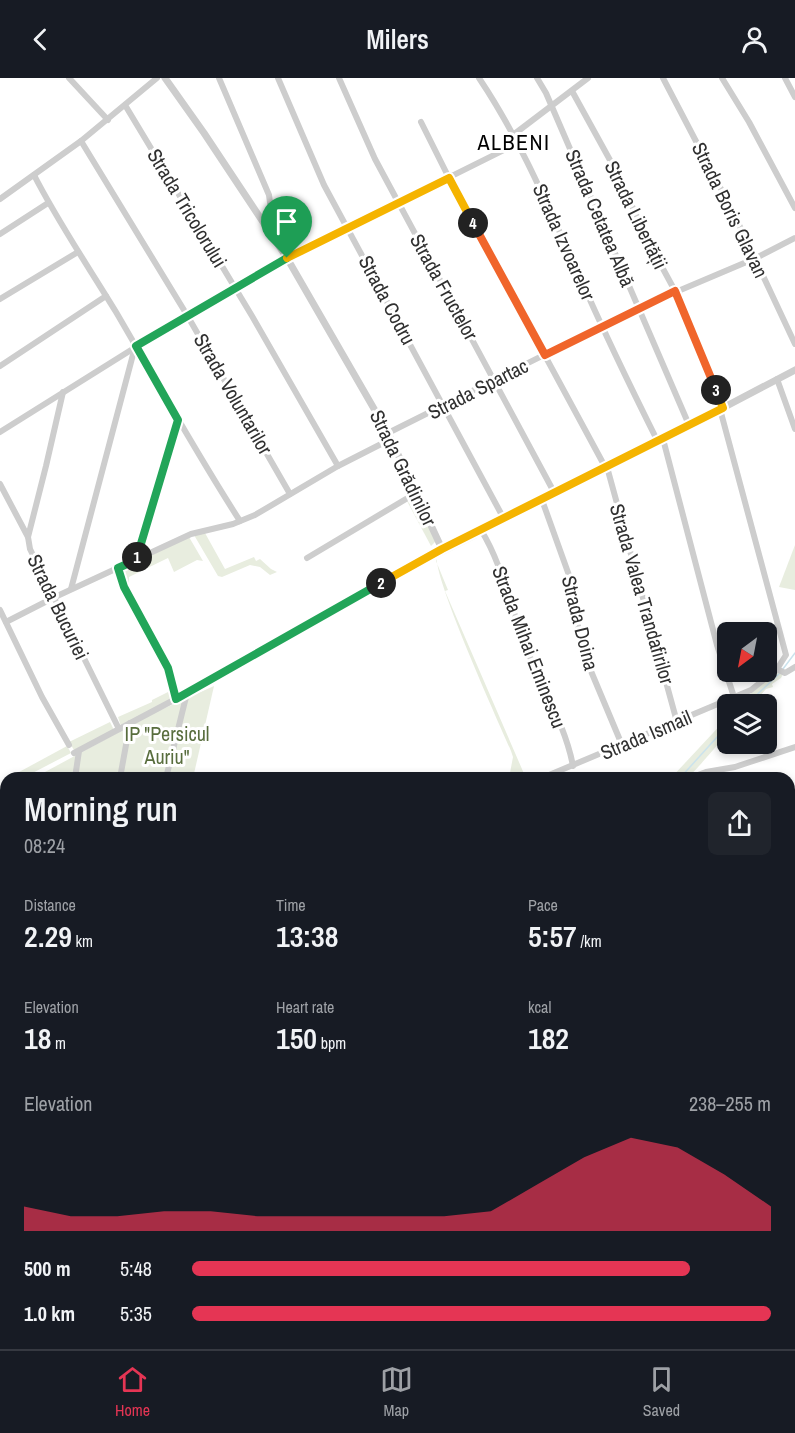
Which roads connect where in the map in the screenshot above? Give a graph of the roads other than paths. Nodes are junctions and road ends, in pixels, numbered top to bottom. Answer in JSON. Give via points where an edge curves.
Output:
{"nodes":[{"id":1,"x":69,"y":78,"type":"edge"},
{"id":2,"x":157,"y":78,"type":"edge"},
{"id":3,"x":165,"y":78,"type":"edge"},
{"id":4,"x":219,"y":78,"type":"edge"},
{"id":5,"x":278,"y":78,"type":"edge"},
{"id":6,"x":339,"y":78,"type":"edge"},
{"id":7,"x":479,"y":78,"type":"edge"},
{"id":8,"x":537,"y":78,"type":"edge"},
{"id":9,"x":588,"y":78,"type":"edge"},
{"id":10,"x":663,"y":78,"type":"edge"},
{"id":11,"x":722,"y":78,"type":"edge"},
{"id":12,"x":785,"y":78,"type":"edge"},
{"id":13,"x":793,"y":86,"type":"edge"},
{"id":14,"x":572,"y":91,"type":"junction"},
{"id":15,"x":795,"y":97,"type":"edge"},
{"id":16,"x":125,"y":105,"type":"junction"},
{"id":17,"x":552,"y":106,"type":"junction"},
{"id":18,"x":108,"y":120,"type":"junction"},
{"id":19,"x":421,"y":122,"type":"dead end"},
{"id":20,"x":513,"y":135,"type":"junction"},
{"id":21,"x":81,"y":141,"type":"junction"},
{"id":22,"x":518,"y":143,"type":"junction"},
{"id":23,"x":34,"y":175,"type":"junction"},
{"id":24,"x":449,"y":178,"type":"junction"},
{"id":25,"x":0,"y":199,"type":"edge"},
{"id":26,"x":48,"y":203,"type":"junction"},
{"id":27,"x":398,"y":203,"type":"junction"},
{"id":28,"x":795,"y":208,"type":"edge"},
{"id":29,"x":348,"y":228,"type":"junction"},
{"id":30,"x":267,"y":229,"type":"junction"},
{"id":31,"x":0,"y":234,"type":"edge"},
{"id":32,"x":795,"y":237,"type":"edge"},
{"id":33,"x":78,"y":252,"type":"junction"},
{"id":34,"x":287,"y":258,"type":"junction"},
{"id":35,"x":756,"y":258,"type":"junction"},
{"id":36,"x":235,"y":288,"type":"junction"},
{"id":37,"x":675,"y":291,"type":"junction"},
{"id":38,"x":106,"y":296,"type":"junction"},
{"id":39,"x":0,"y":299,"type":"edge"},
{"id":40,"x":638,"y":308,"type":"junction"},
{"id":41,"x":187,"y":315,"type":"junction"},
{"id":42,"x":602,"y":326,"type":"junction"},
{"id":43,"x":795,"y":344,"type":"edge"},
{"id":44,"x":136,"y":346,"type":"junction"},
{"id":45,"x":545,"y":355,"type":"junction"},
{"id":46,"x":0,"y":366,"type":"edge"},
{"id":47,"x":795,"y":370,"type":"edge"},
{"id":48,"x":777,"y":379,"type":"junction"},
{"id":49,"x":495,"y":380,"type":"junction"},
{"id":50,"x":63,"y":392,"type":"junction"},
{"id":51,"x":444,"y":406,"type":"junction"},
{"id":52,"x":722,"y":408,"type":"junction"},
{"id":53,"x":178,"y":420,"type":"junction"},
{"id":54,"x":689,"y":425,"type":"junction"},
{"id":55,"x":795,"y":429,"type":"edge"},
{"id":56,"x":0,"y":432,"type":"edge"},
{"id":57,"x":390,"y":436,"type":"junction"},
{"id":58,"x":660,"y":440,"type":"junction"},
{"id":59,"x":338,"y":466,"type":"junction"},
{"id":60,"x":607,"y":467,"type":"junction"},
{"id":61,"x":0,"y":484,"type":"edge"},
{"id":62,"x":416,"y":493,"type":"junction"},
{"id":63,"x":290,"y":494,"type":"junction"},
{"id":64,"x":555,"y":494,"type":"junction"},
{"id":65,"x":542,"y":500,"type":"junction"},
{"id":66,"x":504,"y":519,"type":"junction"},
{"id":67,"x":240,"y":521,"type":"junction"},
{"id":68,"x":481,"y":530,"type":"junction"},
{"id":69,"x":28,"y":537,"type":"junction"},
{"id":70,"x":442,"y":549,"type":"junction"},
{"id":71,"x":307,"y":558,"type":"dead end"},
{"id":72,"x":136,"y":560,"type":"junction"},
{"id":73,"x":118,"y":568,"type":"junction"},
{"id":74,"x":71,"y":589,"type":"junction"},
{"id":75,"x":55,"y":597,"type":"junction"},
{"id":76,"x":0,"y":610,"type":"edge"},
{"id":77,"x":6,"y":622,"type":"junction"},
{"id":78,"x":787,"y":651,"type":"joint"},
{"id":79,"x":795,"y":667,"type":"edge"},
{"id":80,"x":777,"y":669,"type":"joint"},
{"id":81,"x":761,"y":682,"type":"edge"},
{"id":82,"x":187,"y":693,"type":"junction"},
{"id":83,"x":733,"y":694,"type":"edge"},
{"id":84,"x":741,"y":694,"type":"edge"},
{"id":85,"x":176,"y":699,"type":"junction"},
{"id":86,"x":717,"y":704,"type":"edge"},
{"id":87,"x":677,"y":722,"type":"junction"},
{"id":88,"x":130,"y":723,"type":"junction"},
{"id":89,"x":119,"y":729,"type":"junction"},
{"id":90,"x":69,"y":745,"type":"dead end"},
{"id":91,"x":622,"y":745,"type":"junction"},
{"id":92,"x":795,"y":747,"type":"edge"},
{"id":93,"x":573,"y":766,"type":"junction"},
{"id":94,"x":75,"y":772,"type":"edge"},
{"id":95,"x":121,"y":772,"type":"edge"},
{"id":96,"x":167,"y":772,"type":"edge"},
{"id":97,"x":558,"y":772,"type":"edge"},
{"id":98,"x":705,"y":772,"type":"edge"}],
"edges":[{"from":1,"to":18,"type":"street"},
{"from":2,"to":16,"type":"street"},
{"from":3,"to":30,"type":"street","name":"Strada Grădinilor"},
{"from":4,"to":30,"type":"street","via":[[269,195]]},
{"from":5,"to":29,"type":"street","name":"Strada Codru","via":[[320,176]]},
{"from":6,"to":27,"type":"street","name":"Strada Fructelor"},
{"from":7,"to":20,"type":"street","name":"Strada Izvoarelor"},
{"from":8,"to":17,"type":"street","name":"Strada Cetatea Albă"},
{"from":9,"to":14,"type":"street"},
{"from":10,"to":35,"type":"street","name":"Strada Boris Glavan"},
{"from":11,"to":28,"type":"street"},
{"from":12,"to":13,"type":"street"},
{"from":13,"to":15,"type":"street"},
{"from":14,"to":17,"type":"street"},
{"from":14,"to":37,"type":"street","name":"Strada Libertății"},
{"from":16,"to":18,"type":"street"},
{"from":16,"to":36,"type":"street","name":"Strada Tricolorului"},
{"from":17,"to":20,"type":"street"},
{"from":17,"to":40,"type":"street","name":"Strada Cetatea Albă"},
{"from":18,"to":21,"type":"street"},
{"from":19,"to":24,"type":"street","name":"Strada Valea Trandafirilor"},
{"from":20,"to":22,"type":"street","name":"Strada Izvoarelor"},
{"from":21,"to":23,"type":"street"},
{"from":21,"to":41,"type":"street","name":"Strada Voluntarilor"},
{"from":22,"to":24,"type":"street"},
{"from":22,"to":42,"type":"street","name":"Strada Izvoarelor"},
{"from":23,"to":25,"type":"street"},
{"from":23,"to":26,"type":"street"},
{"from":24,"to":27,"type":"street"},
{"from":24,"to":45,"type":"street","name":"Strada Valea Trandafirilor"},
{"from":26,"to":31,"type":"street"},
{"from":26,"to":33,"type":"street"},
{"from":27,"to":29,"type":"street"},
{"from":27,"to":49,"type":"street","name":"Strada Fructelor"},
{"from":29,"to":34,"type":"street"},
{"from":29,"to":51,"type":"street","name":"Strada Codru"},
{"from":30,"to":34,"type":"street","name":"Strada Grădinilor"},
{"from":32,"to":35,"type":"street","name":"Strada Spartac"},
{"from":33,"to":38,"type":"street"},
{"from":33,"to":39,"type":"street"},
{"from":34,"to":36,"type":"street"},
{"from":34,"to":57,"type":"street","name":"Strada Grădinilor"},
{"from":35,"to":37,"type":"street","name":"Strada Spartac"},
{"from":35,"to":43,"type":"street","name":"Strada Boris Glavan"},
{"from":36,"to":41,"type":"street"},
{"from":36,"to":59,"type":"street","name":"Strada Tricolorului"},
{"from":37,"to":40,"type":"street","name":"Strada Spartac"},
{"from":37,"to":52,"type":"street","name":"Strada Libertății"},
{"from":38,"to":44,"type":"street"},
{"from":38,"to":46,"type":"street"},
{"from":40,"to":42,"type":"street","name":"Strada Spartac"},
{"from":40,"to":54,"type":"street","name":"Strada Cetatea Albă"},
{"from":41,"to":44,"type":"street"},
{"from":41,"to":63,"type":"street","name":"Strada Voluntarilor"},
{"from":42,"to":45,"type":"street","name":"Strada Spartac"},
{"from":42,"to":58,"type":"street","name":"Strada Izvoarelor"},
{"from":44,"to":50,"type":"street"},
{"from":44,"to":53,"type":"street"},
{"from":44,"to":74,"type":"street"},
{"from":45,"to":49,"type":"street","name":"Strada Spartac"},
{"from":45,"to":60,"type":"street","name":"Strada Valea Trandafirilor"},
{"from":47,"to":48,"type":"street"},
{"from":48,"to":52,"type":"street"},
{"from":48,"to":55,"type":"street"},
{"from":49,"to":51,"type":"street","name":"Strada Spartac"},
{"from":49,"to":64,"type":"street","name":"Strada Fructelor"},
{"from":50,"to":56,"type":"street"},
{"from":50,"to":69,"type":"street"},
{"from":51,"to":57,"type":"street","name":"Strada Spartac"},
{"from":51,"to":66,"type":"street","name":"Strada Codru"},
{"from":52,"to":54,"type":"street"},
{"from":52,"to":78,"type":"street","name":"Strada Libertății"},
{"from":53,"to":67,"type":"street"},
{"from":53,"to":72,"type":"street"},
{"from":54,"to":58,"type":"street"},
{"from":57,"to":59,"type":"street","name":"Strada Spartac"},
{"from":57,"to":62,"type":"street","name":"Strada Grădinilor"},
{"from":58,"to":60,"type":"street"},
{"from":58,"to":83,"type":"street"},
{"from":59,"to":63,"type":"street","name":"Strada Spartac"},
{"from":60,"to":64,"type":"street"},
{"from":60,"to":87,"type":"street","name":"Strada Valea Trandafirilor"},
{"from":61,"to":69,"type":"street","name":"Strada Bucuriei"},
{"from":62,"to":70,"type":"street","name":"Strada Grădinilor"},
{"from":62,"to":71,"type":"street"},
{"from":63,"to":67,"type":"street","name":"Strada Spartac"},
{"from":64,"to":65,"type":"street"},
{"from":65,"to":66,"type":"street"},
{"from":65,"to":91,"type":"street","name":"Strada Doina","via":[[570,578],[573,607],[588,664]]},
{"from":66,"to":68,"type":"street"},
{"from":67,"to":72,"type":"street","name":"Strada Spartac","via":[[191,534]]},
{"from":68,"to":70,"type":"street"},
{"from":68,"to":93,"type":"street","name":"Strada Mihai Eminescu"},
{"from":69,"to":75,"type":"street","name":"Strada Bucuriei","via":[[28,545]]},
{"from":70,"to":82,"type":"street","name":"Strada Grădinilor"},
{"from":72,"to":73,"type":"street","name":"Strada Spartac"},
{"from":73,"to":74,"type":"street","name":"Strada Spartac"},
{"from":73,"to":85,"type":"street","via":[[124,587],[168,668]]},
{"from":74,"to":75,"type":"street","name":"Strada Spartac"},
{"from":75,"to":77,"type":"street","name":"Strada Spartac"},
{"from":75,"to":89,"type":"street","name":"Strada Bucuriei"},
{"from":76,"to":77,"type":"street"},
{"from":77,"to":90,"type":"street"},
{"from":78,"to":80,"type":"street","name":"Strada Ismail"},
{"from":79,"to":80,"type":"street","via":[[785,673]]},
{"from":81,"to":84,"type":"street","name":"Strada Ismail"},
{"from":82,"to":85,"type":"street","name":"Strada Grădinilor"},
{"from":82,"to":96,"type":"street"},
{"from":85,"to":88,"type":"street","name":"Strada Grădinilor"},
{"from":86,"to":87,"type":"street","name":"Strada Ismail"},
{"from":87,"to":91,"type":"street","name":"Strada Ismail"},
{"from":88,"to":89,"type":"street","name":"Strada Grădinilor"},
{"from":88,"to":95,"type":"street"},
{"from":89,"to":94,"type":"street","name":"Strada Grădinilor","via":[[77,752]]},
{"from":91,"to":93,"type":"street","name":"Strada Ismail"},
{"from":92,"to":98,"type":"street"},
{"from":93,"to":97,"type":"street","name":"Strada Ismail"}]}
